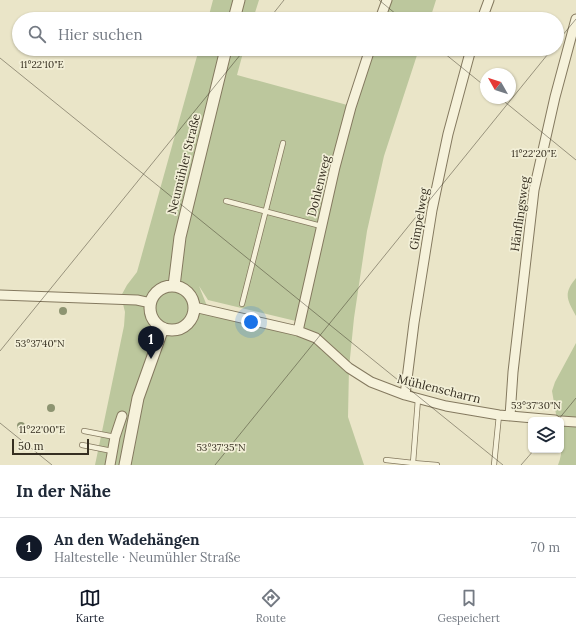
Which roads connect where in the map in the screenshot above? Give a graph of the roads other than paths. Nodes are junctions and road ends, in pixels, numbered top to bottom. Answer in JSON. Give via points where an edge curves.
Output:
{"nodes":[{"id":1,"x":239,"y":0,"type":"edge"},
{"id":2,"x":387,"y":0,"type":"edge"},
{"id":3,"x":489,"y":0,"type":"edge"},
{"id":4,"x":236,"y":12,"type":"edge"},
{"id":5,"x":383,"y":12,"type":"edge"},
{"id":6,"x":485,"y":12,"type":"edge"},
{"id":7,"x":576,"y":19,"type":"edge"},
{"id":8,"x":224,"y":56,"type":"edge"},
{"id":9,"x":368,"y":56,"type":"edge"},
{"id":10,"x":469,"y":56,"type":"edge"},
{"id":11,"x":283,"y":143,"type":"dead end"},
{"id":12,"x":226,"y":201,"type":"dead end"},
{"id":13,"x":266,"y":211,"type":"junction"},
{"id":14,"x":321,"y":226,"type":"junction"},
{"id":15,"x":174,"y":286,"type":"junction"},
{"id":16,"x":0,"y":295,"type":"edge"},
{"id":17,"x":151,"y":303,"type":"junction"},
{"id":18,"x":242,"y":304,"type":"dead end"},
{"id":19,"x":194,"y":307,"type":"junction"},
{"id":20,"x":163,"y":328,"type":"junction"},
{"id":21,"x":298,"y":330,"type":"junction"},
{"id":22,"x":405,"y":395,"type":"junction"},
{"id":23,"x":418,"y":399,"type":"junction"},
{"id":24,"x":499,"y":415,"type":"junction"},
{"id":25,"x":122,"y":416,"type":"dead end"},
{"id":26,"x":510,"y":416,"type":"junction"},
{"id":27,"x":528,"y":418,"type":"edge"},
{"id":28,"x":564,"y":420,"type":"edge"},
{"id":29,"x":576,"y":422,"type":"edge"},
{"id":30,"x":84,"y":431,"type":"dead end"},
{"id":31,"x":115,"y":437,"type":"junction"},
{"id":32,"x":82,"y":445,"type":"dead end"},
{"id":33,"x":112,"y":451,"type":"junction"},
{"id":34,"x":386,"y":460,"type":"dead end"},
{"id":35,"x":413,"y":463,"type":"junction"},
{"id":36,"x":110,"y":465,"type":"edge"},
{"id":37,"x":124,"y":465,"type":"edge"},
{"id":38,"x":437,"y":465,"type":"edge"},
{"id":39,"x":494,"y":465,"type":"edge"}],
"edges":[{"from":1,"to":4,"type":"street"},
{"from":2,"to":5,"type":"street"},
{"from":3,"to":6,"type":"street"},
{"from":7,"to":26,"type":"street","name":"Hänflingsweg","via":[[534,190]]},
{"from":8,"to":15,"type":"street","name":"Neumühler Straße","via":[[180,237]]},
{"from":9,"to":14,"type":"street","name":"Dohlenweg","via":[[351,107]]},
{"from":10,"to":22,"type":"street","name":"Gimpelweg","via":[[448,134],[432,210]]},
{"from":11,"to":13,"type":"lane"},
{"from":12,"to":13,"type":"lane"},
{"from":13,"to":14,"type":"lane"},
{"from":13,"to":18,"type":"lane"},
{"from":14,"to":21,"type":"street","name":"Dohlenweg"},
{"from":15,"to":17,"type":"street","via":[[161,289]]},
{"from":15,"to":19,"type":"street","via":[[186,290]]},
{"from":16,"to":17,"type":"street","via":[[137,300]]},
{"from":17,"to":20,"type":"street","via":[[153,318]]},
{"from":19,"to":20,"type":"street","via":[[190,321],[185,326],[174,330]]},
{"from":19,"to":21,"type":"street","name":"Mühlenscharrn"},
{"from":20,"to":37,"type":"street","via":[[138,398]]},
{"from":21,"to":22,"type":"street","name":"Mühlenscharrn","via":[[316,338],[349,368],[371,382]]},
{"from":22,"to":23,"type":"street","name":"Mühlenscharrn"},
{"from":23,"to":24,"type":"street","name":"Mühlenscharrn"},
{"from":23,"to":35,"type":"lane"},
{"from":24,"to":26,"type":"street","name":"Mühlenscharrn"},
{"from":24,"to":39,"type":"lane"},
{"from":25,"to":31,"type":"street"},
{"from":26,"to":27,"type":"street","name":"Mühlenscharrn"},
{"from":28,"to":29,"type":"street"},
{"from":30,"to":31,"type":"lane"},
{"from":31,"to":33,"type":"street"},
{"from":32,"to":33,"type":"lane"},
{"from":33,"to":36,"type":"street"},
{"from":34,"to":35,"type":"lane"},
{"from":35,"to":38,"type":"lane"}]}
